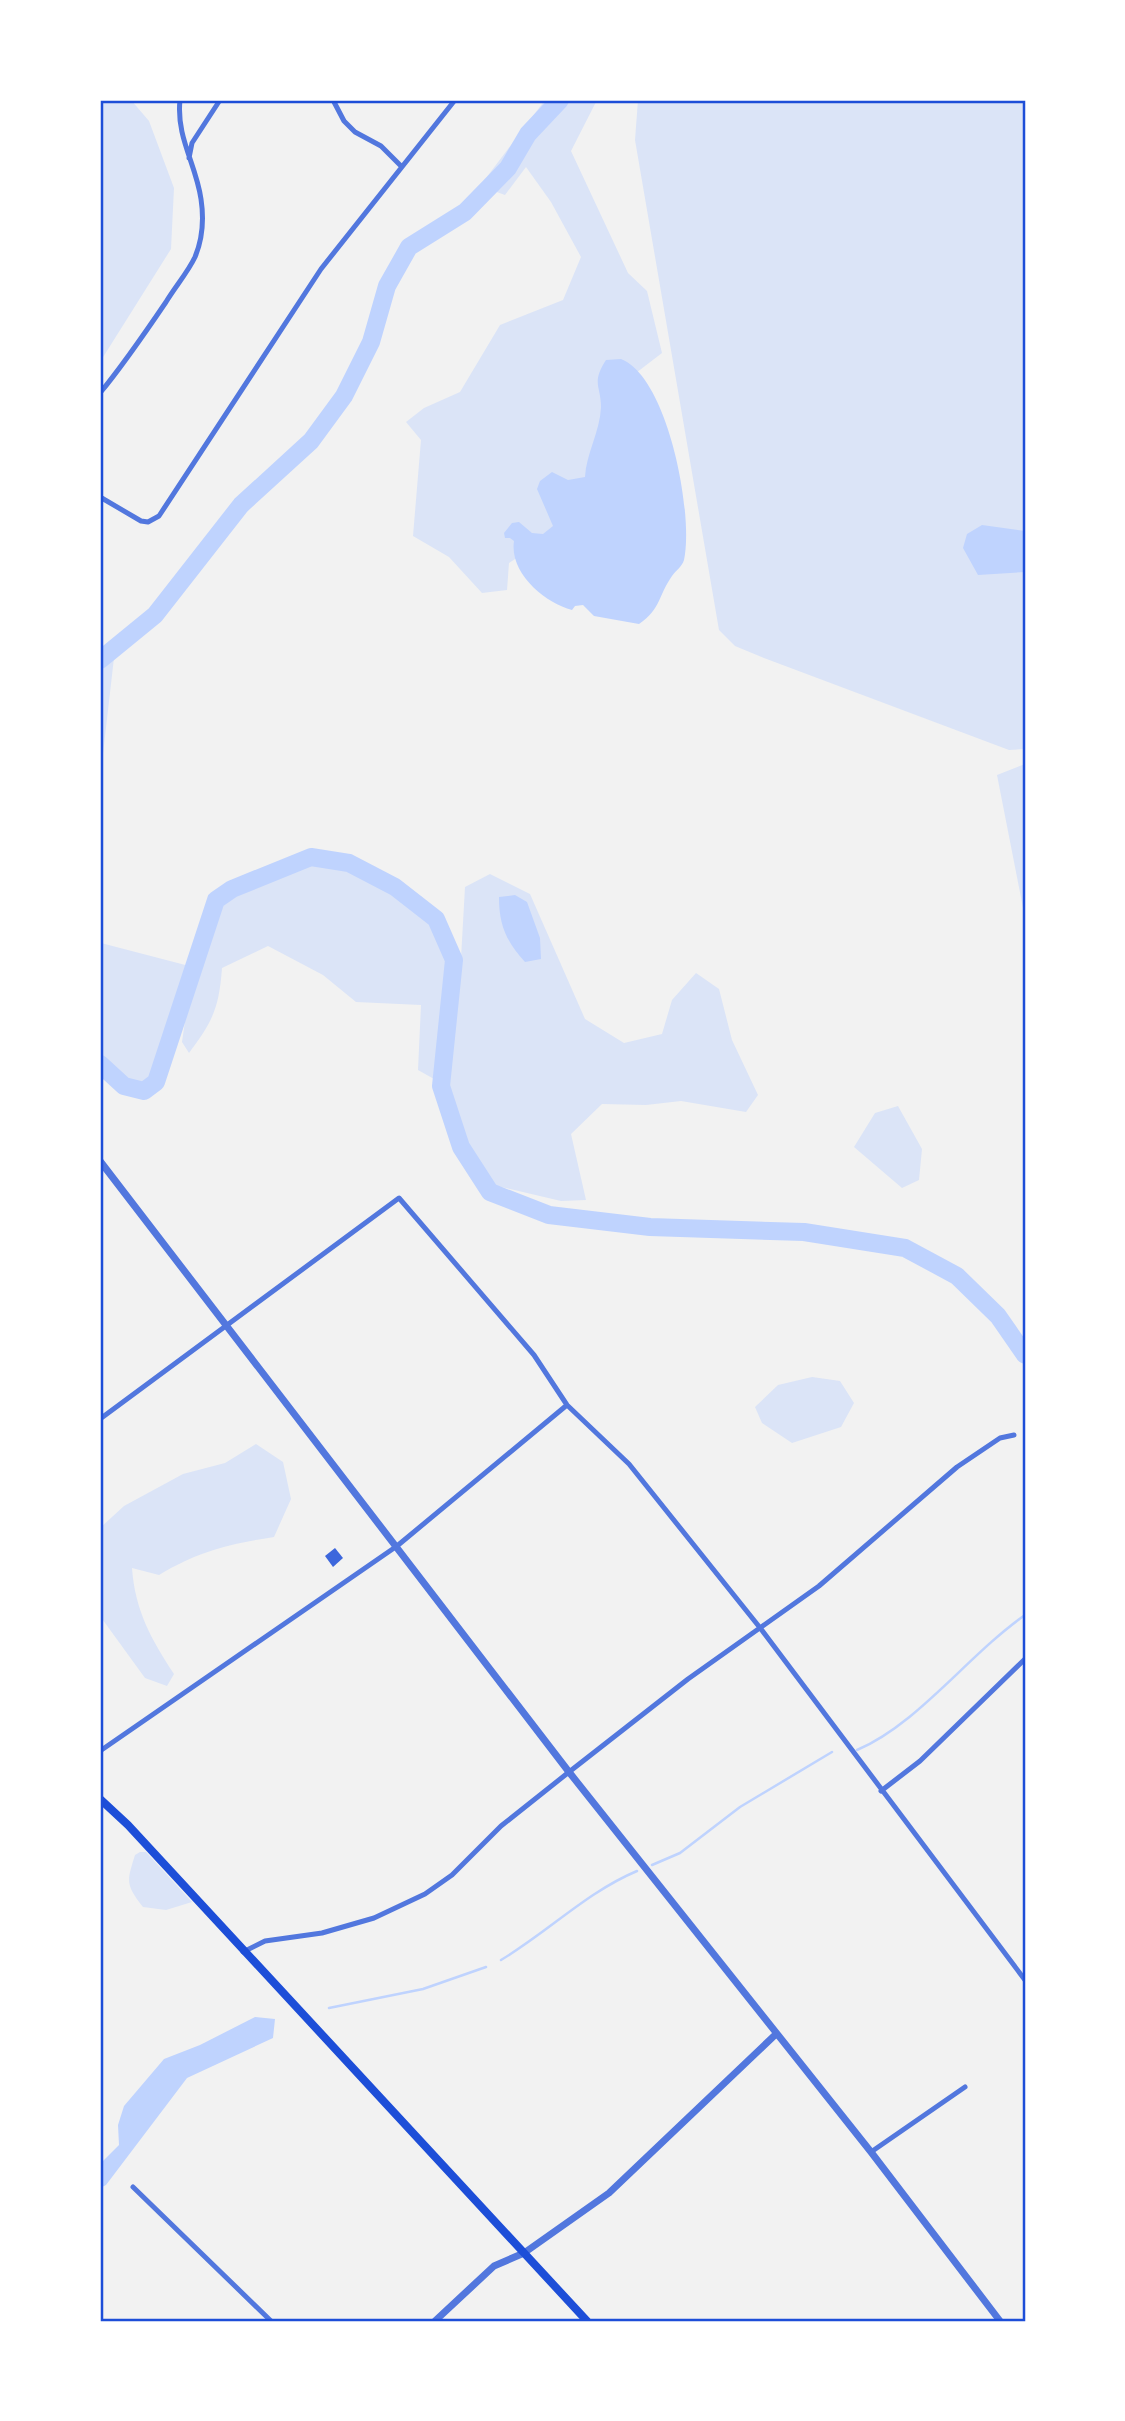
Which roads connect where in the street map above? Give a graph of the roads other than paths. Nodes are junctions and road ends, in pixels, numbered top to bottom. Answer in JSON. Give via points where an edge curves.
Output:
{"nodes":[{"id":1,"x":180,"y":100,"type":"edge"},
{"id":2,"x":220,"y":100,"type":"edge"},
{"id":3,"x":333,"y":100,"type":"edge"},
{"id":4,"x":455,"y":100,"type":"edge"},
{"id":5,"x":188,"y":161,"type":"junction"},
{"id":6,"x":400,"y":166,"type":"junction"},
{"id":7,"x":100,"y":393,"type":"edge"},
{"id":8,"x":100,"y":497,"type":"edge"},
{"id":9,"x":100,"y":1161,"type":"edge"},
{"id":10,"x":226,"y":1326,"type":"junction"},
{"id":11,"x":567,"y":1405,"type":"junction"},
{"id":12,"x":100,"y":1419,"type":"edge"},
{"id":13,"x":1014,"y":1435,"type":"dead end"},
{"id":14,"x":397,"y":1546,"type":"junction"},
{"id":15,"x":761,"y":1629,"type":"junction"},
{"id":16,"x":1025,"y":1659,"type":"edge"},
{"id":17,"x":100,"y":1751,"type":"edge"},
{"id":18,"x":569,"y":1772,"type":"junction"},
{"id":19,"x":881,"y":1791,"type":"junction"},
{"id":20,"x":100,"y":1799,"type":"edge"},
{"id":21,"x":243,"y":1952,"type":"junction"},
{"id":22,"x":1025,"y":1980,"type":"edge"},
{"id":23,"x":775,"y":2035,"type":"junction"},
{"id":24,"x":965,"y":2087,"type":"dead end"},
{"id":25,"x":871,"y":2152,"type":"junction"},
{"id":26,"x":132,"y":2187,"type":"dead end"},
{"id":27,"x":524,"y":2253,"type":"junction"},
{"id":28,"x":271,"y":2321,"type":"edge"},
{"id":29,"x":435,"y":2321,"type":"edge"},
{"id":30,"x":587,"y":2321,"type":"edge"},
{"id":31,"x":1000,"y":2321,"type":"edge"}],
"edges":[{"from":1,"to":5,"type":"street"},
{"from":2,"to":5,"type":"street","via":[[192,143]]},
{"from":3,"to":6,"type":"street","via":[[355,132],[380,146]]},
{"from":4,"to":6,"type":"street"},
{"from":5,"to":7,"type":"street","via":[[201,195],[204,220],[195,258]]},
{"from":6,"to":8,"type":"street","via":[[321,270],[159,516],[141,521]]},
{"from":9,"to":10,"type":"street"},
{"from":10,"to":11,"type":"street","via":[[399,1198],[534,1354]]},
{"from":10,"to":12,"type":"street"},
{"from":10,"to":14,"type":"street"},
{"from":11,"to":14,"type":"street"},
{"from":11,"to":15,"type":"street","via":[[629,1464]]},
{"from":13,"to":15,"type":"street","via":[[1000,1438],[957,1467]]},
{"from":14,"to":17,"type":"street"},
{"from":14,"to":18,"type":"street"},
{"from":15,"to":18,"type":"street","via":[[688,1679]]},
{"from":15,"to":19,"type":"street"},
{"from":16,"to":19,"type":"street","via":[[920,1761]]},
{"from":18,"to":21,"type":"street","via":[[425,1894],[374,1918],[322,1933],[265,1941]]},
{"from":18,"to":23,"type":"street"},
{"from":19,"to":22,"type":"street"},
{"from":20,"to":21,"type":"main road"},
{"from":21,"to":27,"type":"main road"},
{"from":23,"to":25,"type":"street"},
{"from":23,"to":27,"type":"street","via":[[609,2193]]},
{"from":24,"to":25,"type":"street"},
{"from":25,"to":31,"type":"street"},
{"from":26,"to":28,"type":"street"},
{"from":27,"to":29,"type":"street","via":[[494,2266]]},
{"from":27,"to":30,"type":"main road"}]}
